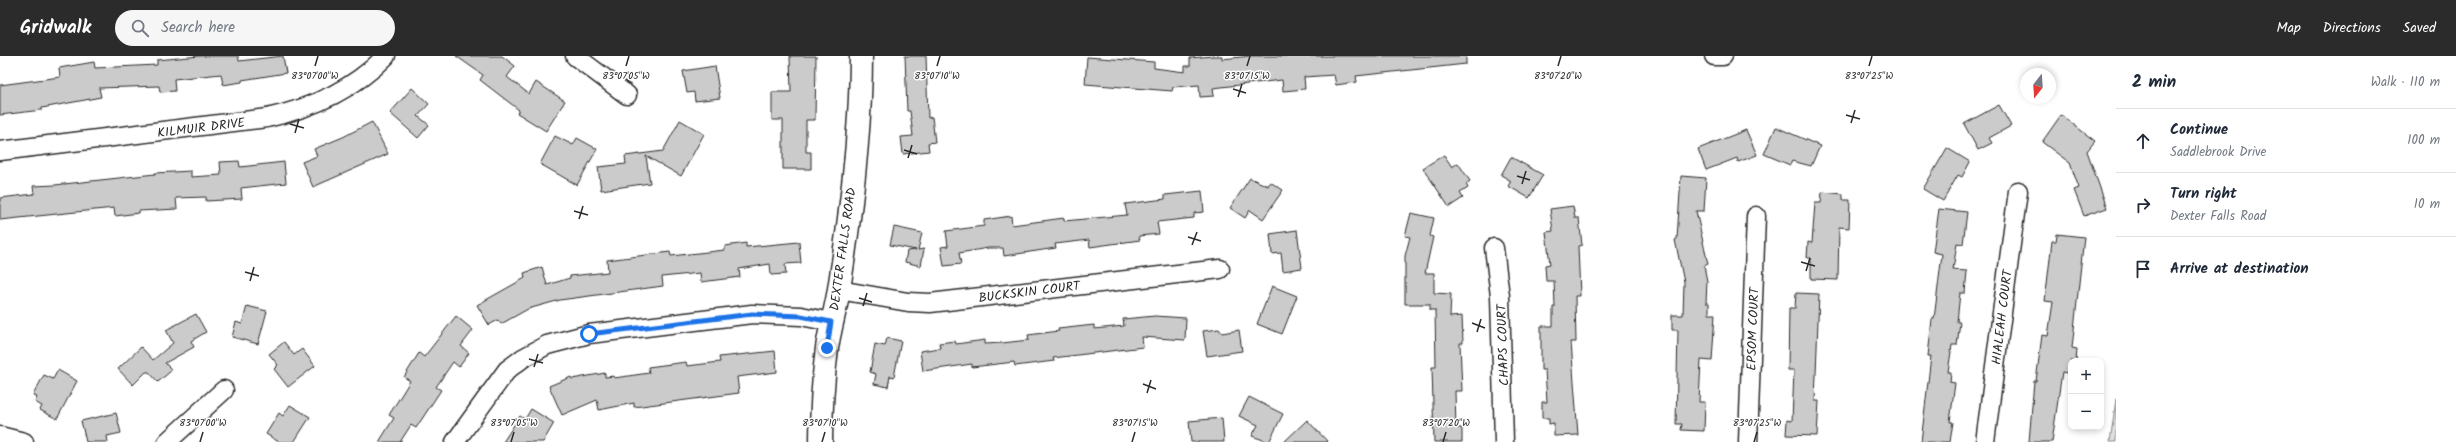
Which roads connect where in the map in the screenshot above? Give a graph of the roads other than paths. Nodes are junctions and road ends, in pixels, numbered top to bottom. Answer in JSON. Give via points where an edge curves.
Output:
{"nodes":[{"id":1,"x":386,"y":56,"type":"edge"},
{"id":2,"x":574,"y":56,"type":"edge"},
{"id":3,"x":861,"y":56,"type":"edge"},
{"id":4,"x":1714,"y":56,"type":"edge"},
{"id":5,"x":1723,"y":56,"type":"edge"},
{"id":6,"x":627,"y":95,"type":"dead end"},
{"id":7,"x":0,"y":151,"type":"edge"},
{"id":8,"x":2018,"y":191,"type":"dead end"},
{"id":9,"x":1756,"y":216,"type":"dead end"},
{"id":10,"x":1494,"y":248,"type":"dead end"},
{"id":11,"x":1220,"y":269,"type":"dead end"},
{"id":12,"x":839,"y":290,"type":"junction"},
{"id":13,"x":831,"y":322,"type":"junction"},
{"id":14,"x":224,"y":390,"type":"dead end"},
{"id":15,"x":0,"y":436,"type":"edge"},
{"id":16,"x":24,"y":442,"type":"edge"},
{"id":17,"x":167,"y":442,"type":"edge"},
{"id":18,"x":455,"y":442,"type":"edge"},
{"id":19,"x":821,"y":442,"type":"edge"},
{"id":20,"x":1504,"y":442,"type":"edge"},
{"id":21,"x":1748,"y":442,"type":"edge"},
{"id":22,"x":1985,"y":442,"type":"edge"}],
"edges":[{"from":1,"to":7,"type":"street","name":"KILMUIR DRIVE","via":[[350,87],[289,114]]},
{"from":2,"to":6,"type":"street"},
{"from":3,"to":12,"type":"street","name":"DEXTER FALLS ROAD","via":[[859,111]]},
{"from":4,"to":5,"type":"street"},
{"from":8,"to":22,"type":"street","name":"HIALEAH COURT"},
{"from":9,"to":21,"type":"street","name":"EPSOM COURT"},
{"from":10,"to":20,"type":"street","name":"CHAPS COURT","via":[[1500,296]]},
{"from":11,"to":12,"type":"street","name":"BUCKSKIN COURT","via":[[930,302],[908,302]]},
{"from":12,"to":13,"type":"street","name":"DEXTER FALLS ROAD"},
{"from":13,"to":18,"type":"street","via":[[801,316],[752,314],[589,334],[554,343],[523,358],[507,370]]},
{"from":13,"to":19,"type":"street","name":"DEXTER FALLS ROAD","via":[[822,403]]},
{"from":14,"to":17,"type":"street"},
{"from":15,"to":16,"type":"street"}]}
